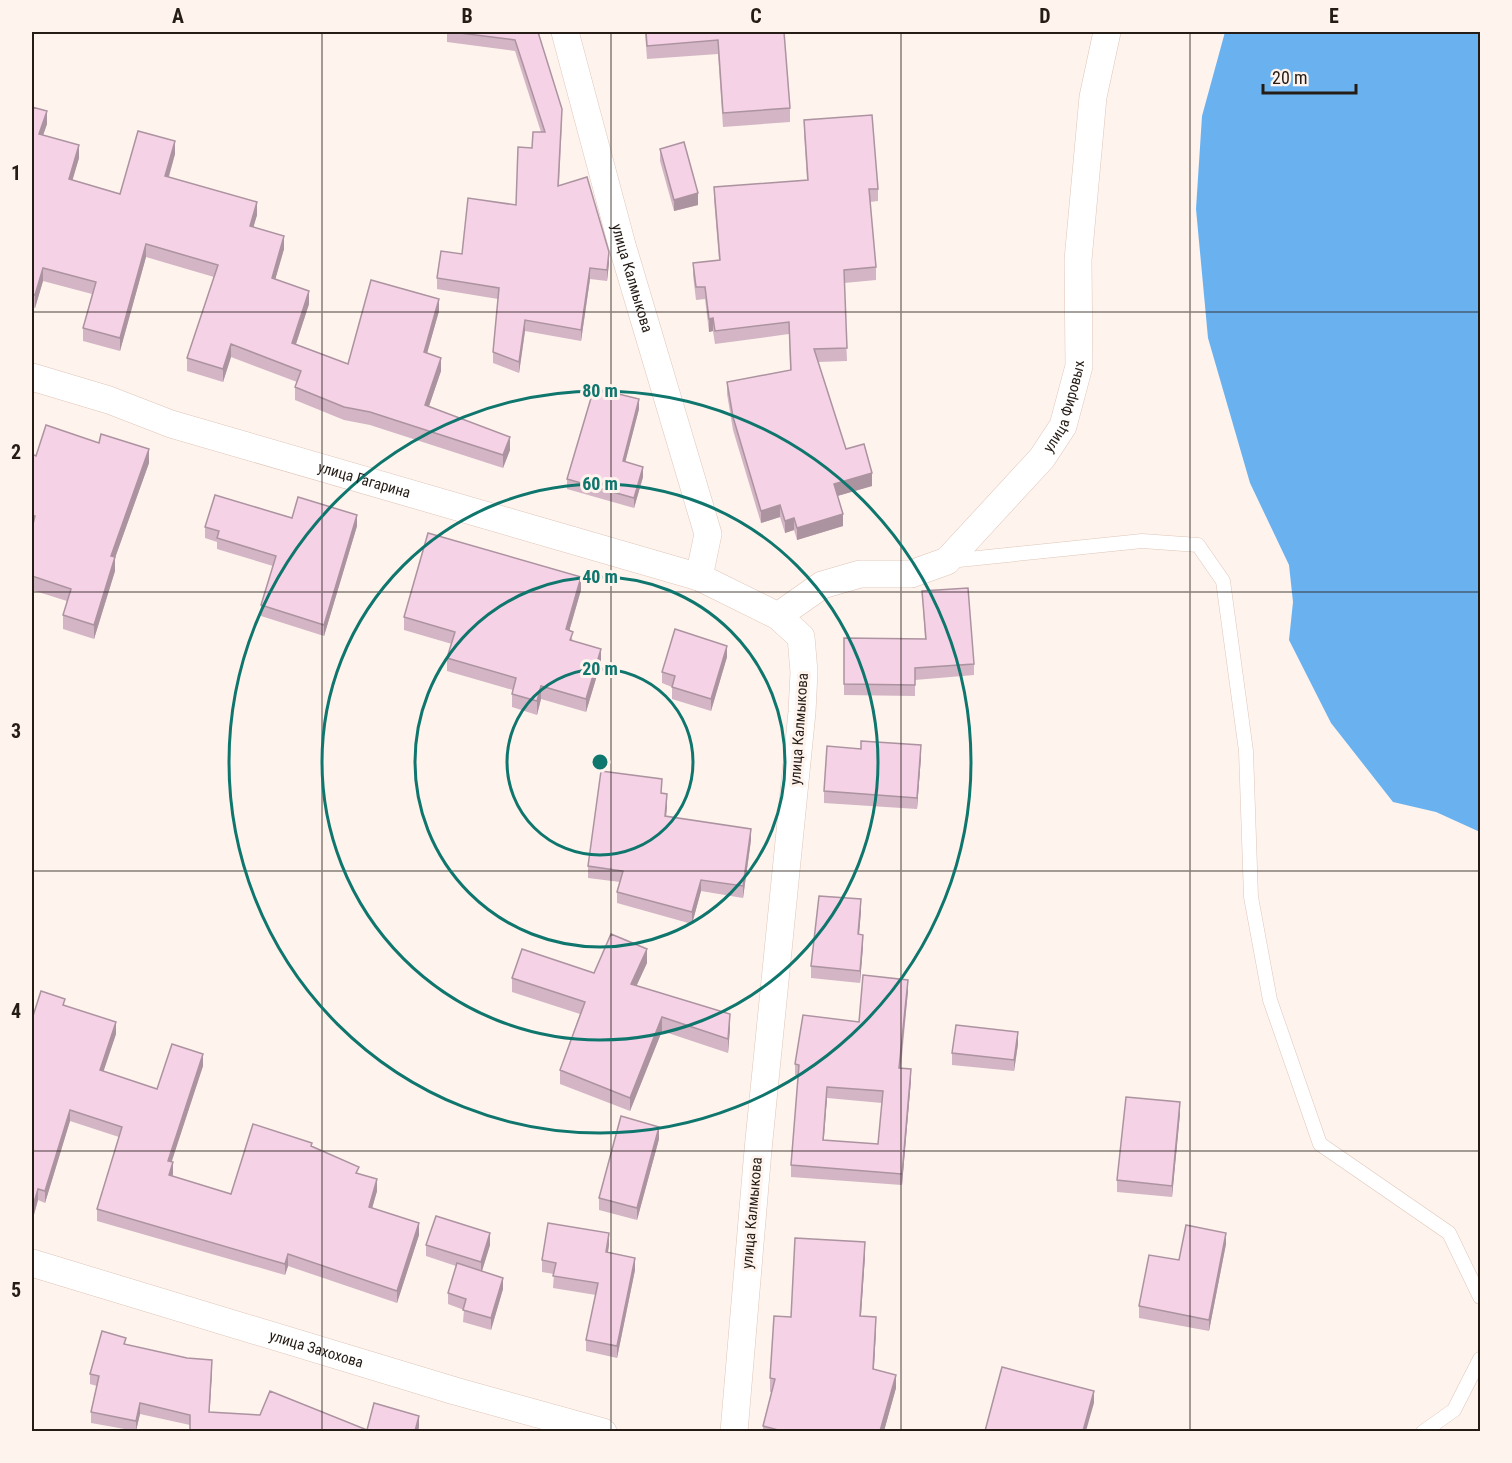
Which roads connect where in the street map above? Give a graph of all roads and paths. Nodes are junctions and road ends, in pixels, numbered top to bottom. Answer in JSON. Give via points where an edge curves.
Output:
{"nodes":[{"id":1,"x":565,"y":32,"type":"edge"},
{"id":2,"x":1107,"y":32,"type":"edge"},
{"id":3,"x":32,"y":377,"type":"edge"},
{"id":4,"x":947,"y":561,"type":"junction"},
{"id":5,"x":699,"y":577,"type":"junction"},
{"id":6,"x":778,"y":616,"type":"junction"},
{"id":7,"x":32,"y":1263,"type":"edge"},
{"id":8,"x":1480,"y":1297,"type":"edge"},
{"id":9,"x":1480,"y":1359,"type":"edge"},
{"id":10,"x":603,"y":1431,"type":"edge"},
{"id":11,"x":735,"y":1431,"type":"edge"},
{"id":12,"x":1423,"y":1431,"type":"edge"}],
"edges":[{"from":1,"to":5,"type":"street","name":"улица Калмыкова","via":[[622,245],[708,534]]},
{"from":2,"to":4,"type":"street","name":"улица Фировых","via":[[1093,97],[1078,260],[1079,366],[1063,426],[1042,458]]},
{"from":3,"to":5,"type":"street","name":"улица Гагарина","via":[[110,400],[171,424]]},
{"from":4,"to":6,"type":"street","name":"улица Фировых","via":[[911,574],[860,574],[822,585]]},
{"from":4,"to":8,"type":"lane","via":[[1142,541],[1197,545],[1223,581],[1246,751],[1251,897],[1270,1000],[1320,1144],[1449,1233]]},
{"from":5,"to":6,"type":"street","name":"улица Калмыкова"},
{"from":6,"to":11,"type":"street","name":"улица Калмыкова","via":[[801,637],[804,672]]},
{"from":7,"to":10,"type":"street","name":"улица Захохова","via":[[456,1391]]},
{"from":9,"to":12,"type":"lane","via":[[1454,1410]]}]}
